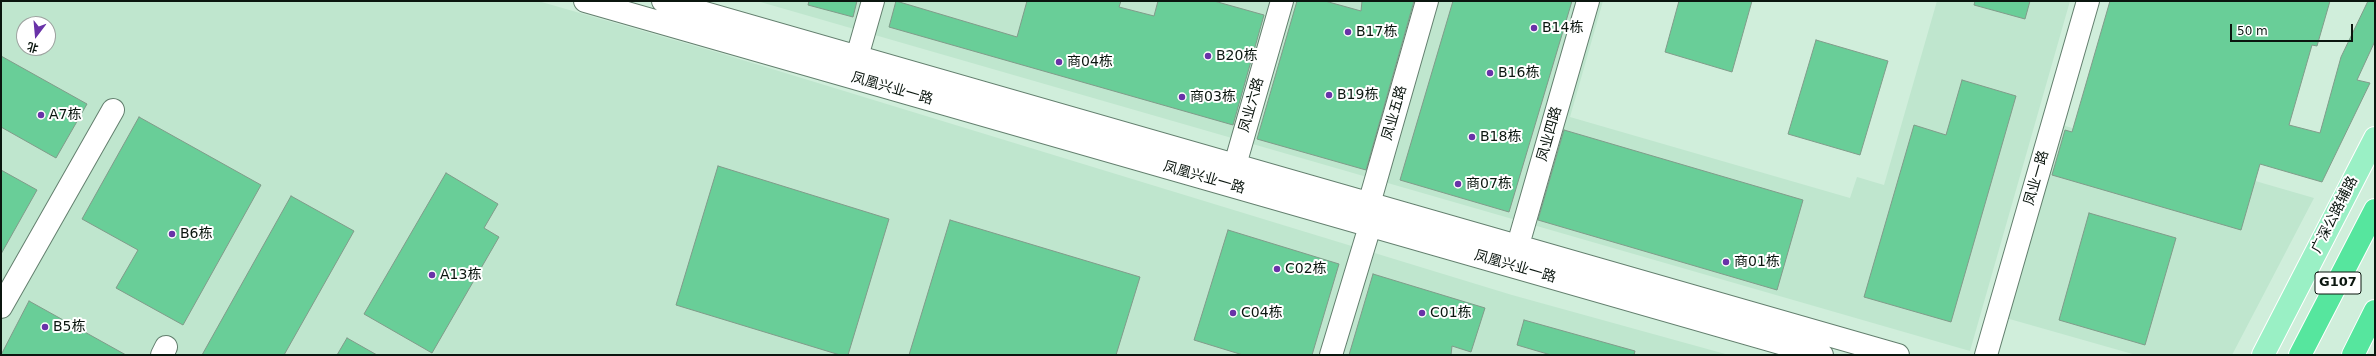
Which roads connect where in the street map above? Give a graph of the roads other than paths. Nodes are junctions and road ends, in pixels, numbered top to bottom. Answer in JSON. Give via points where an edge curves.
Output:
{"nodes":[{"id":1,"x":586,"y":1,"type":"edge"},
{"id":2,"x":663,"y":1,"type":"edge"},
{"id":3,"x":874,"y":1,"type":"edge"},
{"id":4,"x":1282,"y":1,"type":"edge"},
{"id":5,"x":1427,"y":1,"type":"edge"},
{"id":6,"x":1588,"y":1,"type":"edge"},
{"id":7,"x":2088,"y":1,"type":"edge"},
{"id":8,"x":694,"y":5,"type":"edge"},
{"id":9,"x":686,"y":30,"type":"junction"},
{"id":10,"x":857,"y":57,"type":"junction"},
{"id":11,"x":851,"y":77,"type":"junction"},
{"id":12,"x":113,"y":110,"type":"dead end"},
{"id":13,"x":2375,"y":138,"type":"edge"},
{"id":14,"x":1232,"y":175,"type":"junction"},
{"id":15,"x":1369,"y":204,"type":"junction"},
{"id":16,"x":2375,"y":210,"type":"edge"},
{"id":17,"x":1370,"y":226,"type":"junction"},
{"id":18,"x":1514,"y":256,"type":"junction"},
{"id":19,"x":1,"y":307,"type":"edge"},
{"id":20,"x":2375,"y":311,"type":"edge"},
{"id":21,"x":1331,"y":355,"type":"edge"},
{"id":22,"x":1822,"y":355,"type":"edge"},
{"id":23,"x":1898,"y":355,"type":"edge"},
{"id":24,"x":1986,"y":355,"type":"edge"},
{"id":25,"x":2263,"y":355,"type":"edge"},
{"id":26,"x":2300,"y":355,"type":"edge"},
{"id":27,"x":2353,"y":355,"type":"edge"}],
"edges":[{"from":1,"to":9,"type":"street","name":"凤凰兴业一路"},
{"from":2,"to":8,"type":"street","name":"凤凰兴业一路"},
{"from":3,"to":10,"type":"street"},
{"from":4,"to":14,"type":"street","name":"凤业六路"},
{"from":5,"to":15,"type":"street","name":"凤业五路"},
{"from":6,"to":18,"type":"street","name":"凤业四路"},
{"from":7,"to":24,"type":"street","name":"凤业一路"},
{"from":8,"to":9,"type":"street"},
{"from":8,"to":10,"type":"street","name":"凤凰兴业一路"},
{"from":9,"to":11,"type":"street","name":"凤凰兴业一路"},
{"from":10,"to":11,"type":"street"},
{"from":10,"to":14,"type":"street","name":"凤凰兴业一路"},
{"from":11,"to":14,"type":"street","name":"凤凰兴业一路"},
{"from":12,"to":19,"type":"street"},
{"from":13,"to":25,"type":"main road","name":"广深公路辅路"},
{"from":14,"to":15,"type":"street","name":"凤凰兴业一路"},
{"from":14,"to":17,"type":"street","name":"凤凰兴业一路"},
{"from":15,"to":17,"type":"street","name":"凤业五路"},
{"from":15,"to":18,"type":"street","name":"凤凰兴业一路"},
{"from":16,"to":26,"type":"highway","number":"G107"},
{"from":17,"to":18,"type":"street","name":"凤凰兴业一路"},
{"from":17,"to":21,"type":"street","name":"凤业五路"},
{"from":18,"to":22,"type":"street","name":"凤凰兴业一路"},
{"from":18,"to":23,"type":"street","name":"凤凰兴业一路"},
{"from":20,"to":27,"type":"highway"}]}
